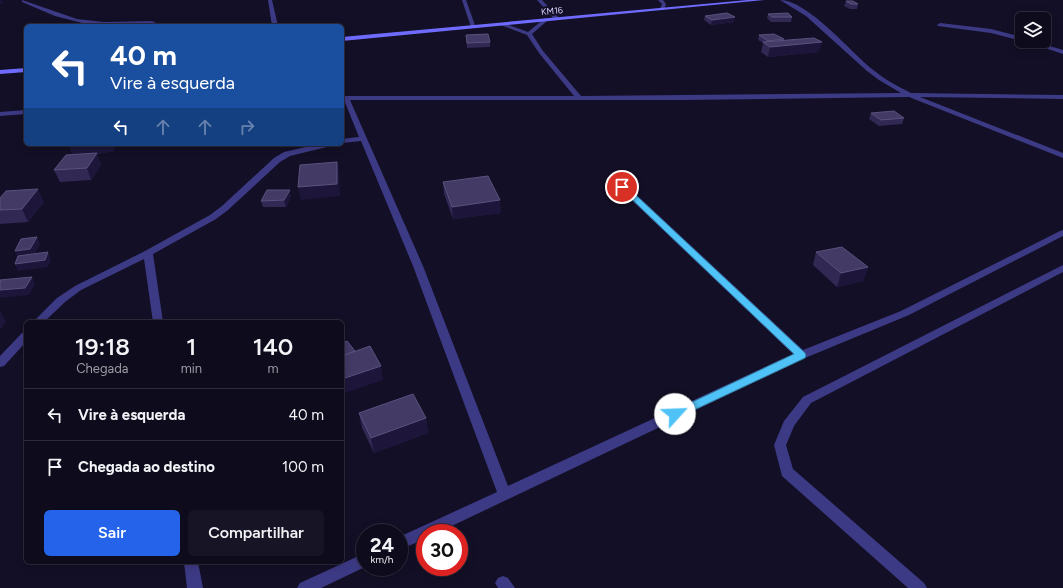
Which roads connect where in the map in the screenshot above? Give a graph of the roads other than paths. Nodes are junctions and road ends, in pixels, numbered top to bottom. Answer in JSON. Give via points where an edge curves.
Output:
{"nodes":[{"id":1,"x":270,"y":0,"type":"edge"},
{"id":2,"x":464,"y":0,"type":"edge"},
{"id":3,"x":539,"y":0,"type":"edge"},
{"id":4,"x":660,"y":0,"type":"edge"},
{"id":5,"x":763,"y":0,"type":"edge"},
{"id":6,"x":782,"y":0,"type":"edge"},
{"id":7,"x":24,"y":1,"type":"dead end"},
{"id":8,"x":662,"y":9,"type":"junction"},
{"id":9,"x":557,"y":19,"type":"junction"},
{"id":10,"x":545,"y":20,"type":"junction"},
{"id":11,"x":155,"y":24,"type":"edge"},
{"id":12,"x":275,"y":24,"type":"edge"},
{"id":13,"x":501,"y":24,"type":"junction"},
{"id":14,"x":940,"y":25,"type":"dead end"},
{"id":15,"x":474,"y":27,"type":"junction"},
{"id":16,"x":529,"y":34,"type":"junction"},
{"id":17,"x":1015,"y":38,"type":"edge"},
{"id":18,"x":344,"y":39,"type":"edge"},
{"id":19,"x":1050,"y":48,"type":"edge"},
{"id":20,"x":1063,"y":52,"type":"edge"},
{"id":21,"x":24,"y":70,"type":"edge"},
{"id":22,"x":0,"y":72,"type":"edge"},
{"id":23,"x":906,"y":95,"type":"junction"},
{"id":24,"x":1063,"y":97,"type":"edge"},
{"id":25,"x":344,"y":98,"type":"edge"},
{"id":26,"x":579,"y":98,"type":"junction"},
{"id":27,"x":24,"y":112,"type":"edge"},
{"id":28,"x":0,"y":114,"type":"edge"},
{"id":29,"x":364,"y":138,"type":"junction"},
{"id":30,"x":344,"y":142,"type":"edge"},
{"id":31,"x":320,"y":146,"type":"edge"},
{"id":32,"x":1063,"y":156,"type":"edge"},
{"id":33,"x":622,"y":187,"type":"dead end"},
{"id":34,"x":1063,"y":234,"type":"edge"},
{"id":35,"x":148,"y":253,"type":"junction"},
{"id":36,"x":1063,"y":268,"type":"edge"},
{"id":37,"x":40,"y":320,"type":"edge"},
{"id":38,"x":158,"y":320,"type":"edge"},
{"id":39,"x":24,"y":337,"type":"edge"},
{"id":40,"x":801,"y":355,"type":"junction"},
{"id":41,"x":0,"y":363,"type":"edge"},
{"id":42,"x":505,"y":495,"type":"junction"},
{"id":43,"x":408,"y":540,"type":"edge"},
{"id":44,"x":191,"y":564,"type":"edge"},
{"id":45,"x":356,"y":564,"type":"edge"},
{"id":46,"x":195,"y":588,"type":"edge"},
{"id":47,"x":305,"y":588,"type":"edge"},
{"id":48,"x":919,"y":588,"type":"edge"}],
"edges":[{"from":1,"to":12,"type":"street"},
{"from":2,"to":15,"type":"street"},
{"from":3,"to":9,"type":"street"},
{"from":4,"to":8,"type":"street","via":[[664,4]]},
{"from":5,"to":8,"type":"street","name":"KM16"},
{"from":6,"to":23,"type":"street","via":[[810,16],[867,68]]},
{"from":7,"to":11,"type":"street","via":[[43,11],[77,21]]},
{"from":8,"to":9,"type":"street","name":"KM16"},
{"from":9,"to":10,"type":"street","name":"KM16"},
{"from":10,"to":13,"type":"street","name":"KM16"},
{"from":10,"to":16,"type":"street"},
{"from":13,"to":15,"type":"street","name":"KM16"},
{"from":13,"to":16,"type":"street"},
{"from":14,"to":17,"type":"street","via":[[991,31]]},
{"from":15,"to":18,"type":"street","name":"KM16"},
{"from":16,"to":26,"type":"street"},
{"from":19,"to":20,"type":"street"},
{"from":21,"to":22,"type":"street"},
{"from":23,"to":24,"type":"street"},
{"from":23,"to":26,"type":"street"},
{"from":23,"to":32,"type":"street"},
{"from":25,"to":26,"type":"street"},
{"from":25,"to":29,"type":"street"},
{"from":27,"to":28,"type":"street"},
{"from":29,"to":30,"type":"street"},
{"from":29,"to":42,"type":"street","via":[[418,266]]},
{"from":31,"to":35,"type":"street","via":[[287,154],[277,160],[213,217]]},
{"from":33,"to":40,"type":"street"},
{"from":34,"to":40,"type":"street","via":[[905,313]]},
{"from":35,"to":37,"type":"street","via":[[78,288]]},
{"from":35,"to":38,"type":"street"},
{"from":36,"to":48,"type":"street","via":[[807,400],[788,424],[780,445],[787,472]]},
{"from":39,"to":41,"type":"street"},
{"from":40,"to":42,"type":"street"},
{"from":42,"to":43,"type":"street"},
{"from":44,"to":46,"type":"street"},
{"from":45,"to":47,"type":"street"}]}
